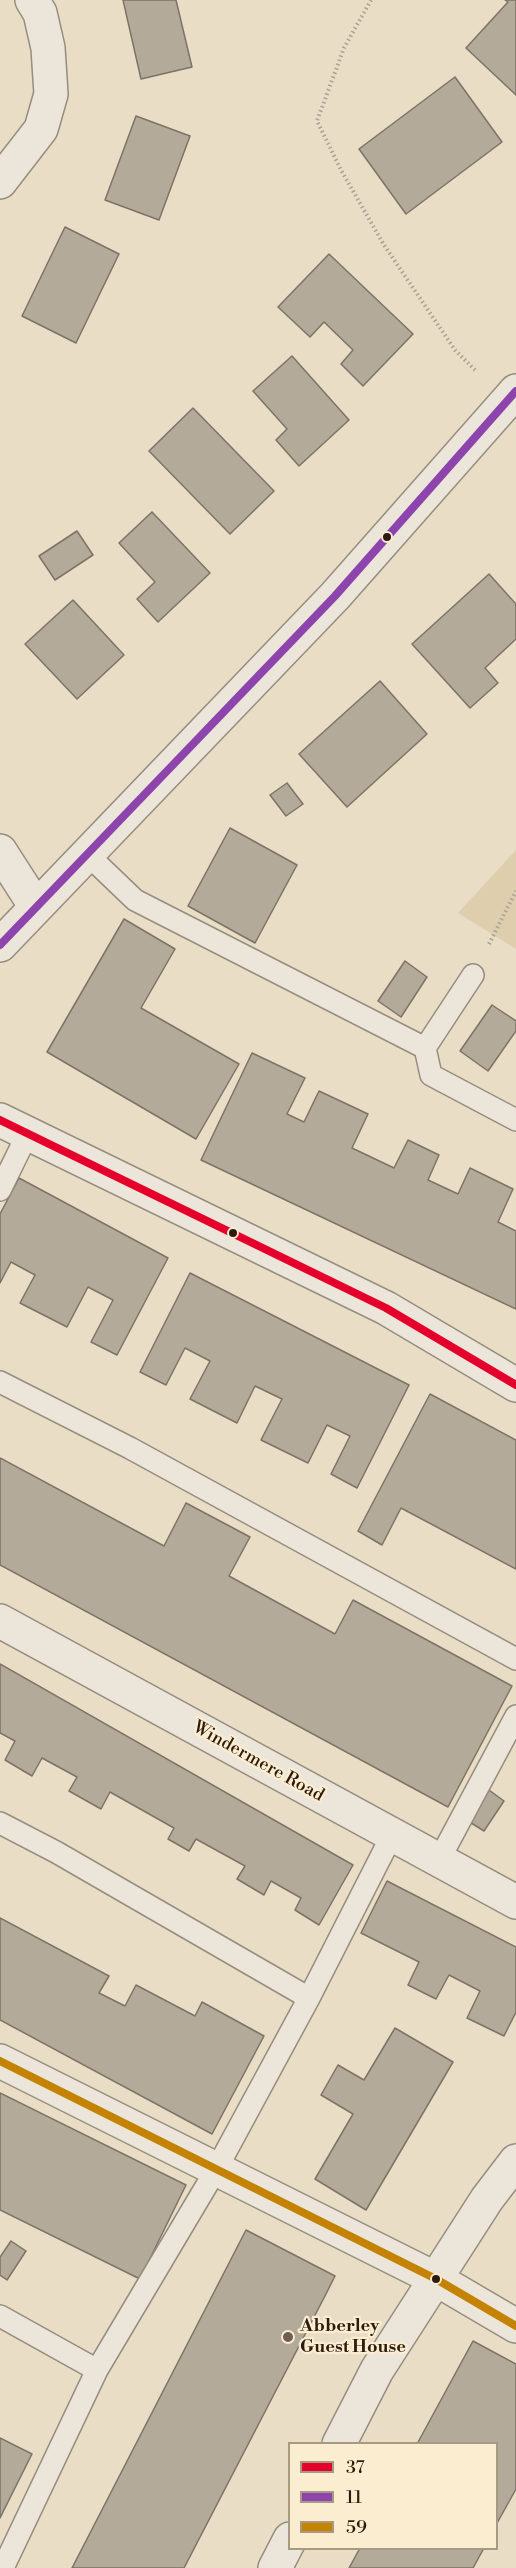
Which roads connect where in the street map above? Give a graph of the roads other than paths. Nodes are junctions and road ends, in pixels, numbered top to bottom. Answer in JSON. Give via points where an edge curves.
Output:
{"nodes":[{"id":1,"x":32,"y":0,"type":"edge"},
{"id":2,"x":0,"y":182,"type":"edge"},
{"id":3,"x":511,"y":397,"type":"edge"},
{"id":4,"x":0,"y":851,"type":"edge"},
{"id":5,"x":87,"y":854,"type":"junction"},
{"id":6,"x":36,"y":907,"type":"junction"},
{"id":7,"x":0,"y":945,"type":"edge"},
{"id":8,"x":473,"y":975,"type":"road end"},
{"id":9,"x":425,"y":1048,"type":"junction"},
{"id":10,"x":516,"y":1120,"type":"edge"},
{"id":11,"x":14,"y":1126,"type":"edge"},
{"id":12,"x":0,"y":1190,"type":"edge"},
{"id":13,"x":0,"y":1382,"type":"edge"},
{"id":14,"x":516,"y":1385,"type":"edge"},
{"id":15,"x":0,"y":1621,"type":"edge"},
{"id":16,"x":516,"y":1659,"type":"edge"},
{"id":17,"x":516,"y":1716,"type":"edge"},
{"id":18,"x":0,"y":1823,"type":"edge"},
{"id":19,"x":392,"y":1835,"type":"junction"},
{"id":20,"x":439,"y":1860,"type":"junction"},
{"id":21,"x":516,"y":1902,"type":"edge"},
{"id":22,"x":309,"y":1998,"type":"junction"},
{"id":23,"x":0,"y":2061,"type":"edge"},
{"id":24,"x":516,"y":2161,"type":"edge"},
{"id":25,"x":217,"y":2168,"type":"junction"},
{"id":26,"x":436,"y":2279,"type":"junction"},
{"id":27,"x":0,"y":2316,"type":"edge"},
{"id":28,"x":516,"y":2326,"type":"edge"},
{"id":29,"x":97,"y":2370,"type":"junction"},
{"id":30,"x":340,"y":2442,"type":"edge"},
{"id":31,"x":288,"y":2543,"type":"edge"},
{"id":32,"x":3,"y":2568,"type":"edge"},
{"id":33,"x":274,"y":2568,"type":"edge"}],
"edges":[{"from":1,"to":2,"type":"street","via":[[40,14],[48,48],[51,94],[41,129]]},
{"from":3,"to":5,"type":"street","via":[[335,596]]},
{"from":4,"to":6,"type":"street"},
{"from":5,"to":6,"type":"street"},
{"from":5,"to":9,"type":"lane","via":[[135,900]]},
{"from":6,"to":7,"type":"street"},
{"from":8,"to":9,"type":"lane"},
{"from":9,"to":10,"type":"lane","via":[[431,1075]]},
{"from":11,"to":12,"type":"lane"},
{"from":11,"to":14,"type":"street","via":[[386,1308]]},
{"from":13,"to":16,"type":"lane","via":[[130,1448]]},
{"from":15,"to":19,"type":"street","name":"Windermere Road"},
{"from":17,"to":20,"type":"lane"},
{"from":18,"to":22,"type":"lane"},
{"from":19,"to":20,"type":"street","name":"Windermere Road"},
{"from":19,"to":22,"type":"lane"},
{"from":20,"to":21,"type":"street","name":"Windermere Road"},
{"from":22,"to":25,"type":"lane"},
{"from":23,"to":25,"type":"street"},
{"from":24,"to":26,"type":"street"},
{"from":25,"to":26,"type":"street"},
{"from":25,"to":29,"type":"lane"},
{"from":26,"to":28,"type":"street"},
{"from":26,"to":30,"type":"street","via":[[376,2370]]},
{"from":27,"to":29,"type":"lane"},
{"from":29,"to":32,"type":"lane"},
{"from":31,"to":33,"type":"street"}]}
